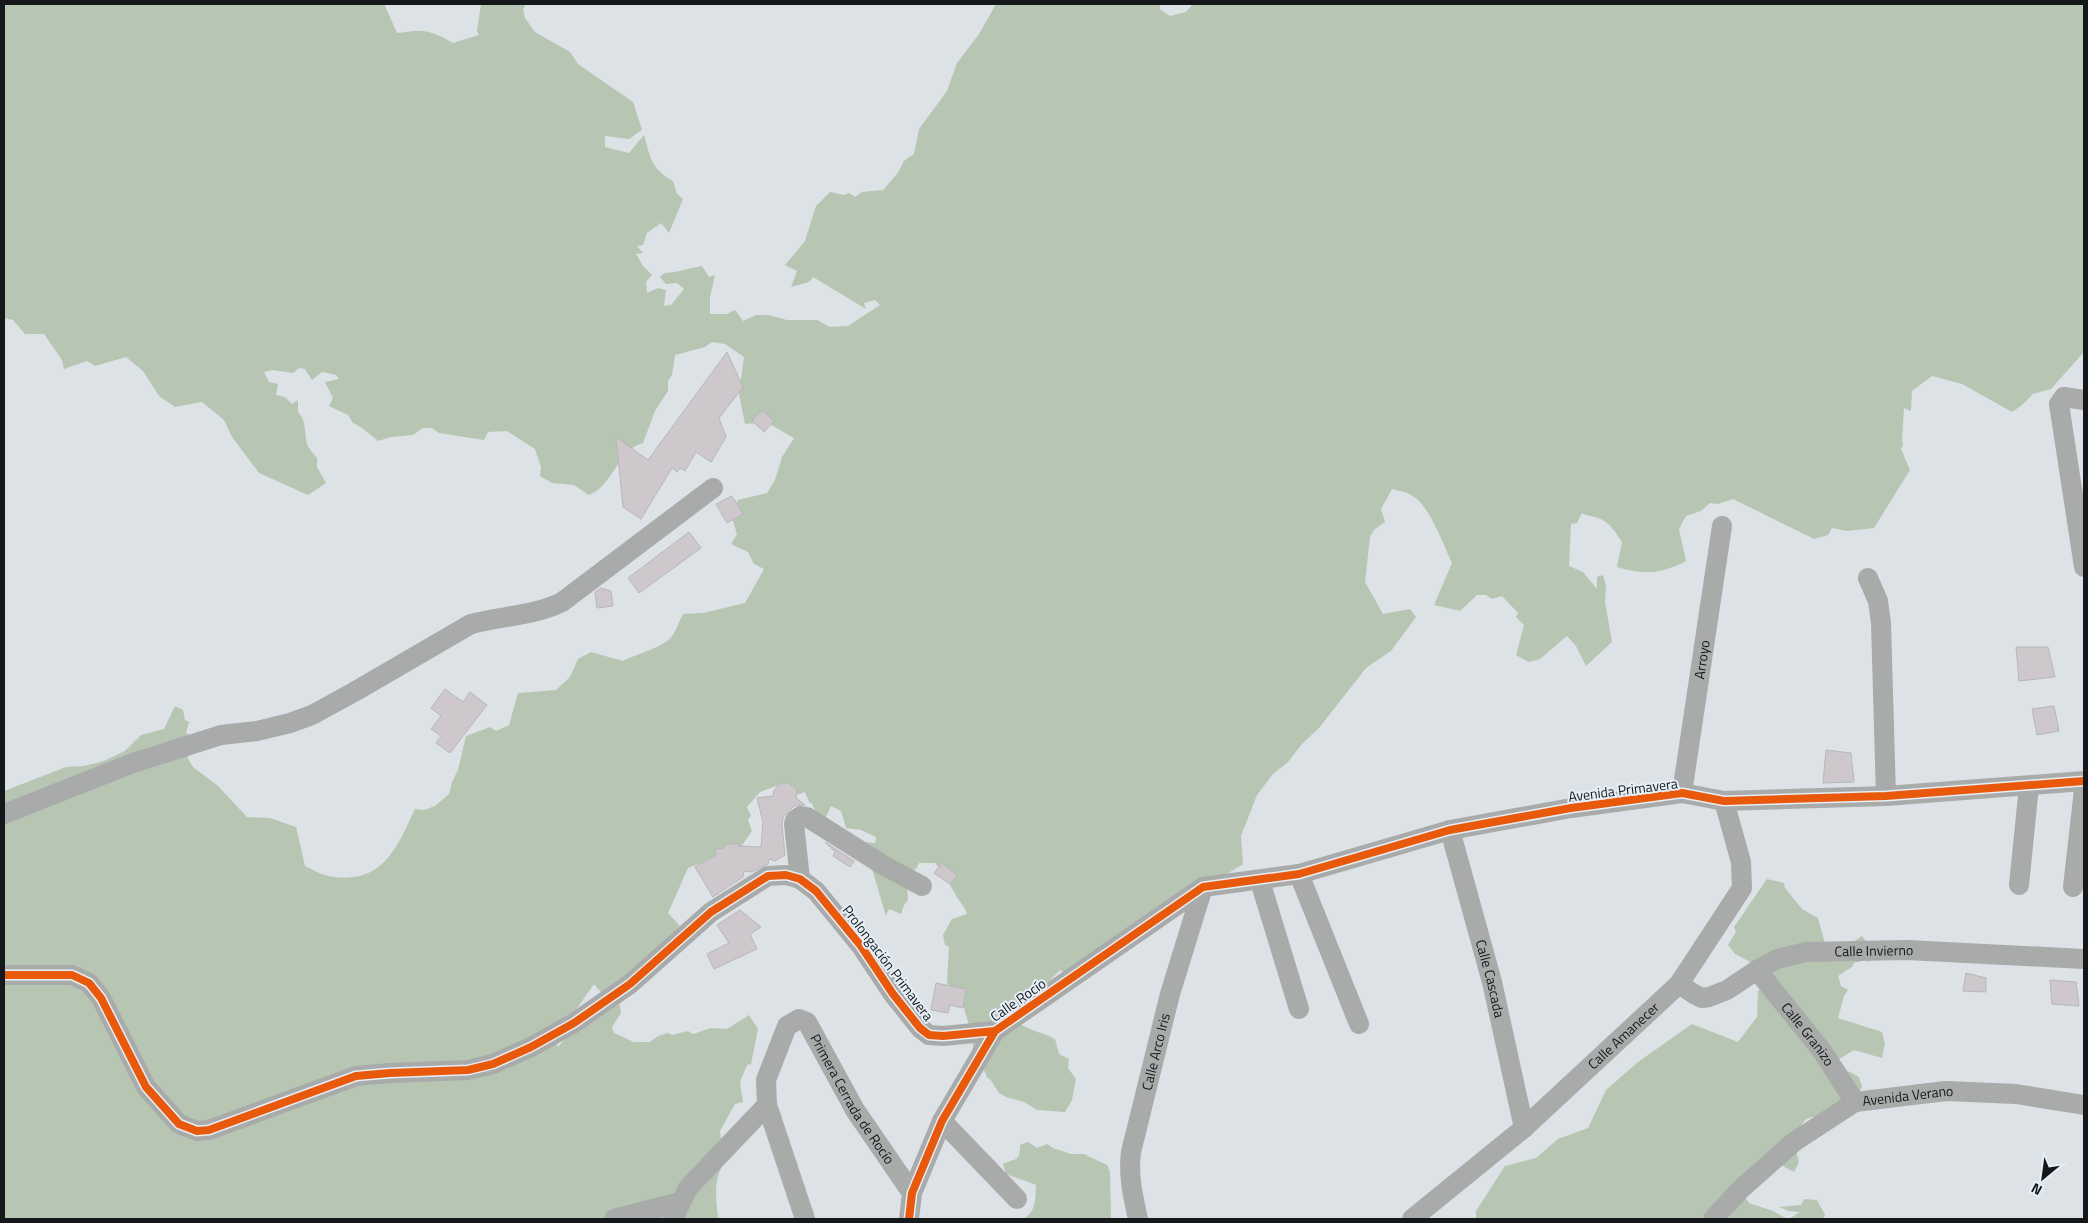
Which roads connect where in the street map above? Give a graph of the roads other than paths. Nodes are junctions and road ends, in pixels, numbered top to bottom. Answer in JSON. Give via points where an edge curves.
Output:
{"nodes":[{"id":1,"x":2084,"y":400,"type":"edge"},
{"id":2,"x":713,"y":488,"type":"dead end"},
{"id":3,"x":1722,"y":526,"type":"dead end"},
{"id":4,"x":2084,"y":567,"type":"edge"},
{"id":5,"x":1868,"y":578,"type":"dead end"},
{"id":6,"x":2084,"y":781,"type":"edge"},
{"id":7,"x":2029,"y":786,"type":"junction"},
{"id":8,"x":2084,"y":790,"type":"edge"},
{"id":9,"x":1682,"y":793,"type":"junction"},
{"id":10,"x":1886,"y":796,"type":"junction"},
{"id":11,"x":1724,"y":801,"type":"junction"},
{"id":12,"x":4,"y":814,"type":"edge"},
{"id":13,"x":1450,"y":830,"type":"junction"},
{"id":14,"x":1299,"y":874,"type":"junction"},
{"id":15,"x":800,"y":879,"type":"junction"},
{"id":16,"x":1260,"y":881,"type":"junction"},
{"id":17,"x":2019,"y":885,"type":"dead end"},
{"id":18,"x":922,"y":886,"type":"dead end"},
{"id":19,"x":1203,"y":887,"type":"junction"},
{"id":20,"x":2073,"y":887,"type":"dead end"},
{"id":21,"x":2084,"y":959,"type":"edge"},
{"id":22,"x":1757,"y":970,"type":"junction"},
{"id":23,"x":4,"y":975,"type":"edge"},
{"id":24,"x":1679,"y":984,"type":"junction"},
{"id":25,"x":1299,"y":1010,"type":"dead end"},
{"id":26,"x":1359,"y":1024,"type":"dead end"},
{"id":27,"x":995,"y":1031,"type":"junction"},
{"id":28,"x":1855,"y":1102,"type":"junction"},
{"id":29,"x":767,"y":1105,"type":"junction"},
{"id":30,"x":2084,"y":1105,"type":"edge"},
{"id":31,"x":942,"y":1120,"type":"junction"},
{"id":32,"x":1524,"y":1128,"type":"junction"},
{"id":33,"x":912,"y":1193,"type":"junction"},
{"id":34,"x":1018,"y":1199,"type":"dead end"},
{"id":35,"x":676,"y":1211,"type":"edge"},
{"id":36,"x":614,"y":1219,"type":"edge"},
{"id":37,"x":805,"y":1219,"type":"edge"},
{"id":38,"x":910,"y":1219,"type":"edge"},
{"id":39,"x":1138,"y":1219,"type":"edge"},
{"id":40,"x":1412,"y":1219,"type":"edge"},
{"id":41,"x":1713,"y":1219,"type":"edge"}],
"edges":[{"from":1,"to":4,"type":"street","via":[[2069,396],[2061,399],[2059,404]]},
{"from":2,"to":12,"type":"street","via":[[554,606],[470,624],[354,692],[297,720],[212,738],[133,763]]},
{"from":3,"to":9,"type":"street","name":"Arroyo"},
{"from":5,"to":10,"type":"street","via":[[1878,601],[1881,623]]},
{"from":6,"to":7,"type":"street","name":"Avenida Primavera"},
{"from":7,"to":10,"type":"street","name":"Avenida Primavera"},
{"from":7,"to":17,"type":"street"},
{"from":8,"to":20,"type":"street"},
{"from":9,"to":11,"type":"street","name":"Avenida Primavera"},
{"from":9,"to":13,"type":"street","name":"Avenida Primavera","via":[[1571,808]]},
{"from":10,"to":11,"type":"street","name":"Avenida Primavera"},
{"from":11,"to":24,"type":"street","name":"Calle Amanecer","via":[[1740,862],[1742,888]]},
{"from":13,"to":14,"type":"street","name":"Avenida Primavera"},
{"from":13,"to":32,"type":"street","name":"Calle Cascada","via":[[1492,982]]},
{"from":14,"to":16,"type":"street","name":"Avenida Primavera"},
{"from":14,"to":26,"type":"street"},
{"from":15,"to":18,"type":"street","via":[[794,824],[801,816]]},
{"from":15,"to":23,"type":"street","via":[[786,875],[768,876],[711,912],[630,984],[574,1023],[493,1064],[468,1070],[356,1076],[209,1130],[197,1131],[179,1124],[146,1087],[102,998],[89,983],[72,975]]},
{"from":15,"to":27,"type":"street","name":"Prolongación Primavera","via":[[816,891],[833,911],[920,1028],[935,1036]]},
{"from":16,"to":19,"type":"street","name":"Avenida Primavera"},
{"from":16,"to":25,"type":"street"},
{"from":19,"to":27,"type":"street","name":"Calle Rocío"},
{"from":19,"to":39,"type":"street","name":"Calle Arco Iris","via":[[1170,994],[1131,1152],[1130,1182]]},
{"from":21,"to":22,"type":"street","name":"Calle Invierno","via":[[1854,950],[1806,952],[1778,959]]},
{"from":22,"to":24,"type":"street","name":"Calle Invierno","via":[[1709,997],[1702,998]]},
{"from":22,"to":28,"type":"street","name":"Calle Granizo","via":[[1822,1052]]},
{"from":24,"to":32,"type":"street","name":"Calle Amanecer"},
{"from":27,"to":31,"type":"street","name":"Calle Rocío"},
{"from":28,"to":30,"type":"street","name":"Avenida Verano","via":[[1946,1091],[2016,1094]]},
{"from":28,"to":41,"type":"street","name":"Avenida Verano","via":[[1794,1142]]},
{"from":29,"to":33,"type":"street","name":"Primera Cerrada de Rocío","via":[[766,1080],[786,1026],[798,1019],[807,1022],[854,1110]]},
{"from":29,"to":35,"type":"street","via":[[702,1171]]},
{"from":29,"to":37,"type":"street"},
{"from":31,"to":33,"type":"street","name":"Calle Rocío"},
{"from":31,"to":34,"type":"street"},
{"from":32,"to":40,"type":"street","name":"Calle Amanecer"},
{"from":33,"to":38,"type":"street","name":"Calle Rocío"},
{"from":35,"to":36,"type":"street"}]}
